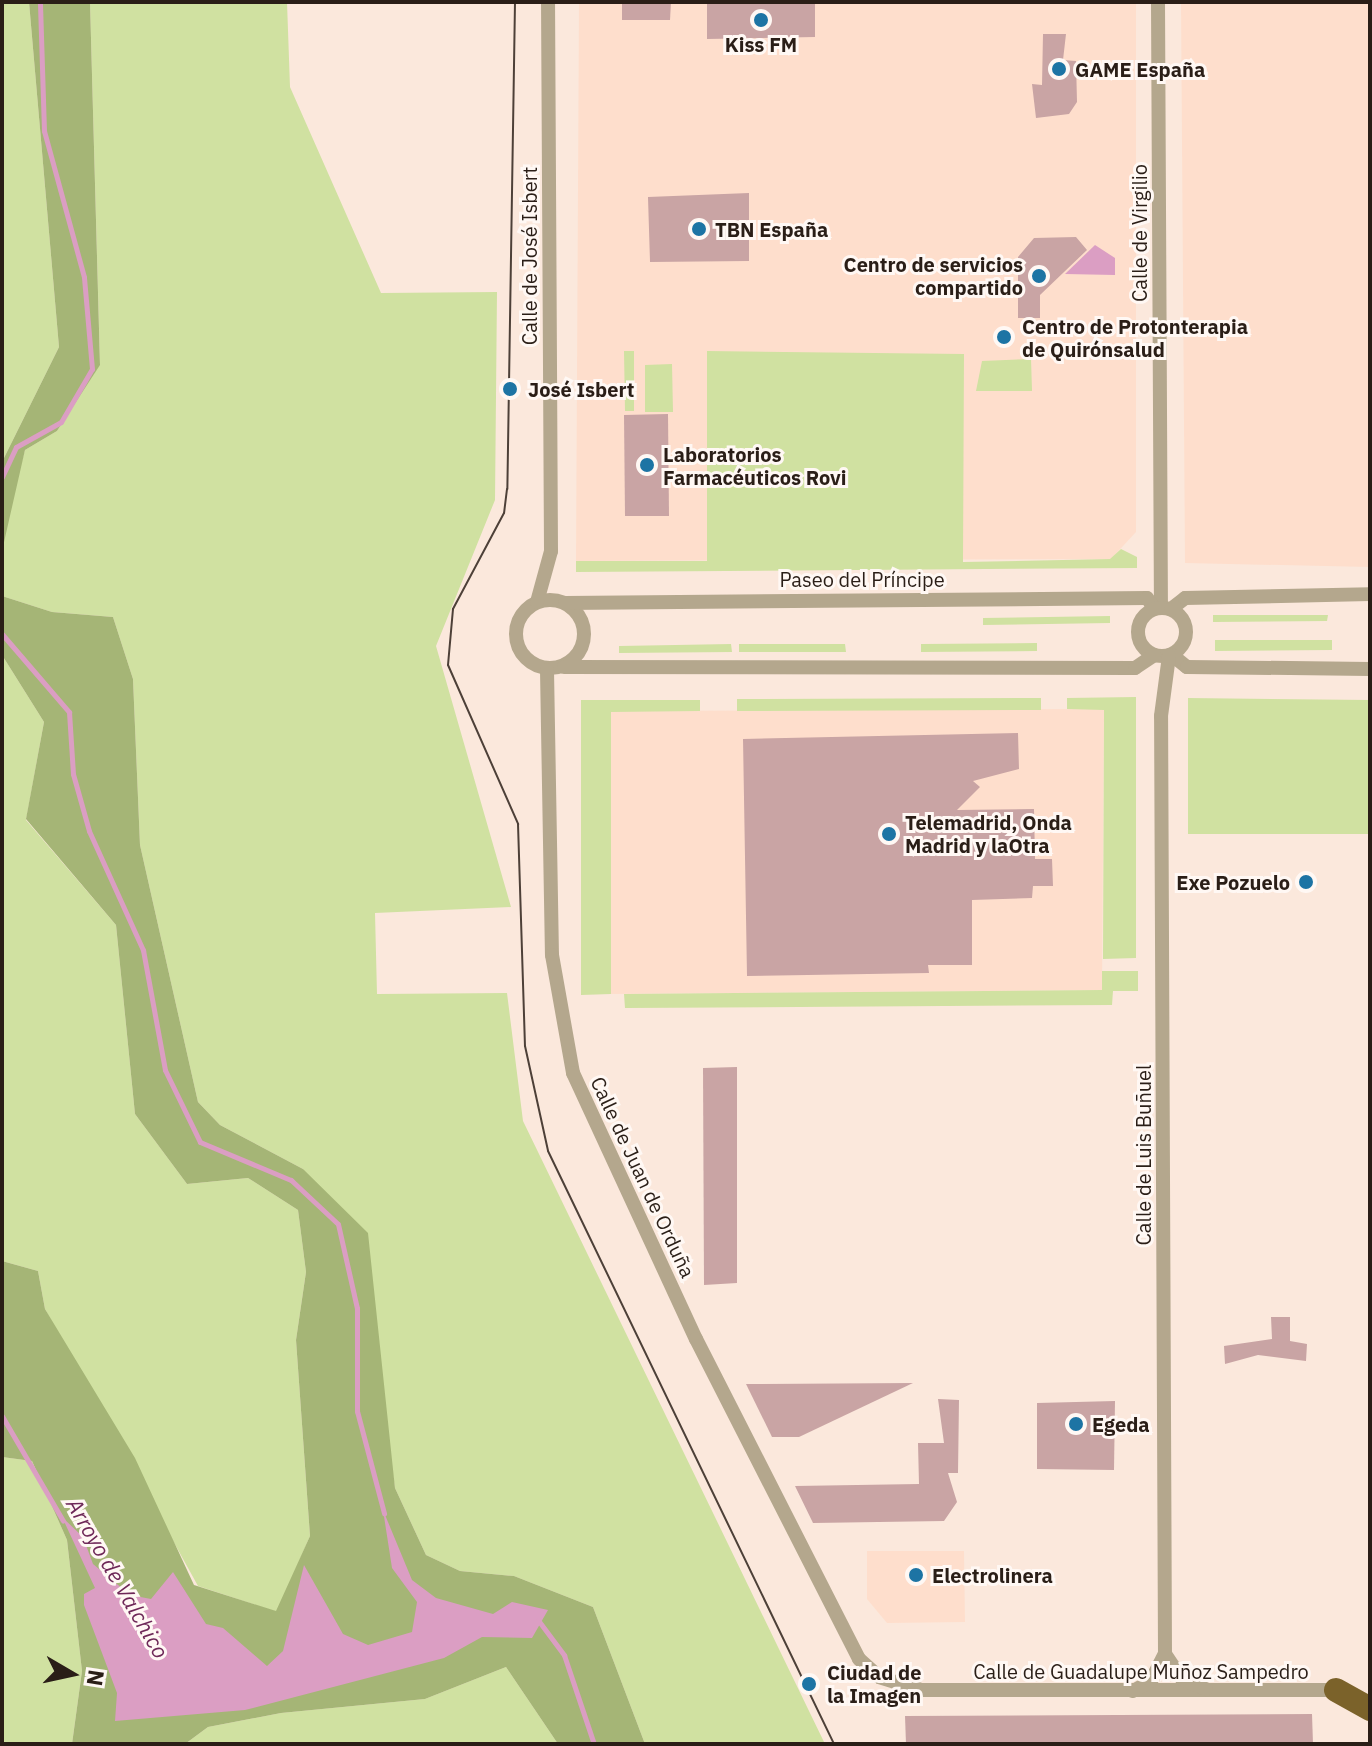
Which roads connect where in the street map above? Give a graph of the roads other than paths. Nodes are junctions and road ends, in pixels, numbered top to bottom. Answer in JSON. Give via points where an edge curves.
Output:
{"nodes":[{"id":1,"x":548,"y":2,"type":"edge"},
{"id":2,"x":1158,"y":2,"type":"edge"},
{"id":3,"x":1370,"y":594,"type":"edge"},
{"id":4,"x":537,"y":602,"type":"junction"},
{"id":5,"x":565,"y":603,"type":"junction"},
{"id":6,"x":1162,"y":608,"type":"junction"},
{"id":7,"x":1165,"y":655,"type":"junction"},
{"id":8,"x":564,"y":667,"type":"junction"},
{"id":9,"x":1370,"y":669,"type":"edge"},
{"id":10,"x":547,"y":670,"type":"junction"},
{"id":11,"x":1165,"y":1654,"type":"junction"},
{"id":12,"x":859,"y":1659,"type":"joint"},
{"id":13,"x":1370,"y":1680,"type":"edge"},
{"id":14,"x":1206,"y":1689,"type":"junction"},
{"id":15,"x":1336,"y":1690,"type":"junction"},
{"id":16,"x":1133,"y":1691,"type":"junction"},
{"id":17,"x":1370,"y":1709,"type":"edge"}],
"edges":[{"from":1,"to":4,"type":"street","name":"Calle de José Isbert","via":[[551,551]]},
{"from":2,"to":6,"type":"street","name":"Calle de Virgilio"},
{"from":3,"to":6,"type":"street","via":[[1185,598]]},
{"from":4,"to":5,"type":"street"},
{"from":4,"to":10,"type":"street","via":[[515,631],[518,649]]},
{"from":5,"to":6,"type":"street","name":"Paseo del Príncipe","via":[[1147,598]]},
{"from":5,"to":8,"type":"street","via":[[584,627],[584,643]]},
{"from":6,"to":7,"type":"street","name":"Calle de Luis Buñuel","via":[[1186,637]]},
{"from":6,"to":7,"type":"street","via":[[1138,626],[1138,638]]},
{"from":7,"to":8,"type":"street","via":[[1135,668]]},
{"from":7,"to":9,"type":"street","via":[[1187,667]]},
{"from":7,"to":11,"type":"street","name":"Calle de Luis Buñuel"},
{"from":8,"to":10,"type":"street"},
{"from":10,"to":12,"type":"street","name":"Calle de Juan de Orduña","via":[[552,955],[573,1073],[696,1339]]},
{"from":11,"to":14,"type":"street","via":[[1182,1679]]},
{"from":11,"to":16,"type":"street","via":[[1151,1681]]},
{"from":12,"to":16,"type":"street","name":"Calle de Guadalupe Muñoz Sampedro","via":[[897,1686],[921,1690]]},
{"from":13,"to":15,"type":"highway"},
{"from":14,"to":15,"type":"street","name":"Calle de Guadalupe Muñoz Sampedro"},
{"from":14,"to":16,"type":"street","name":"Calle de Guadalupe Muñoz Sampedro"},
{"from":15,"to":17,"type":"highway"}]}
